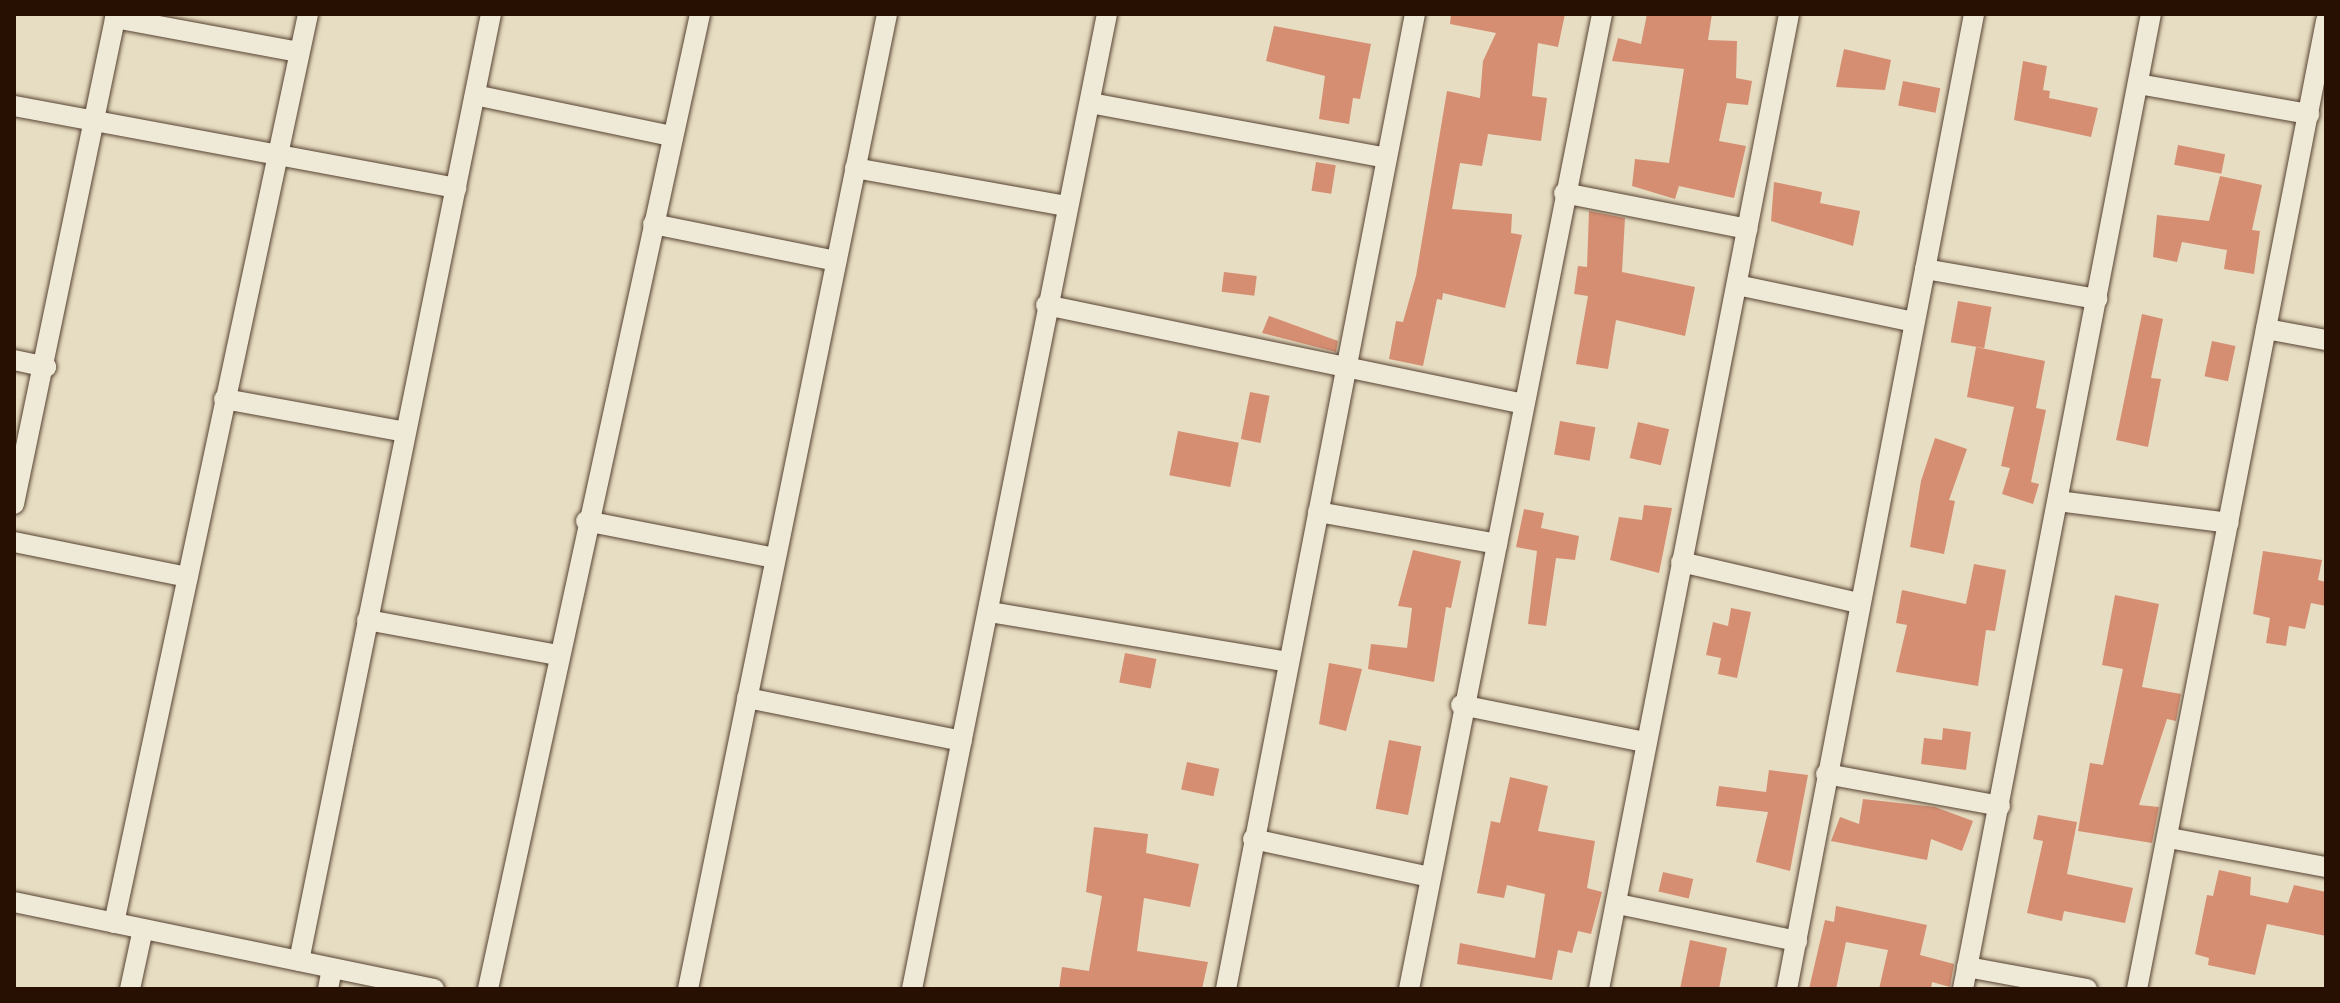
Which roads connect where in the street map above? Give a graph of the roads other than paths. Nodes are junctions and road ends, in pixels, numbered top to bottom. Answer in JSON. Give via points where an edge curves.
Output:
{"nodes":[{"id":1,"x":308,"y":14,"type":"edge"},
{"id":2,"x":491,"y":14,"type":"edge"},
{"id":3,"x":700,"y":14,"type":"edge"},
{"id":4,"x":887,"y":14,"type":"edge"},
{"id":5,"x":1107,"y":14,"type":"edge"},
{"id":6,"x":1415,"y":14,"type":"edge"},
{"id":7,"x":1602,"y":14,"type":"edge"},
{"id":8,"x":1789,"y":14,"type":"edge"},
{"id":9,"x":1974,"y":14,"type":"edge"},
{"id":10,"x":2151,"y":14,"type":"edge"},
{"id":11,"x":115,"y":16,"type":"edge"},
{"id":12,"x":2326,"y":21,"type":"edge"},
{"id":13,"x":299,"y":52,"type":"junction"},
{"id":14,"x":2138,"y":84,"type":"junction"},
{"id":15,"x":475,"y":95,"type":"junction"},
{"id":16,"x":1090,"y":103,"type":"junction"},
{"id":17,"x":14,"y":106,"type":"edge"},
{"id":18,"x":2309,"y":114,"type":"junction"},
{"id":19,"x":92,"y":122,"type":"junction"},
{"id":20,"x":672,"y":136,"type":"junction"},
{"id":21,"x":276,"y":155,"type":"junction"},
{"id":22,"x":1386,"y":158,"type":"junction"},
{"id":23,"x":855,"y":168,"type":"junction"},
{"id":24,"x":456,"y":188,"type":"junction"},
{"id":25,"x":1564,"y":193,"type":"junction"},
{"id":26,"x":1067,"y":206,"type":"junction"},
{"id":27,"x":653,"y":224,"type":"junction"},
{"id":28,"x":1747,"y":229,"type":"junction"},
{"id":29,"x":836,"y":261,"type":"junction"},
{"id":30,"x":1925,"y":269,"type":"junction"},
{"id":31,"x":1737,"y":285,"type":"junction"},
{"id":32,"x":2097,"y":299,"type":"junction"},
{"id":33,"x":1046,"y":305,"type":"junction"},
{"id":34,"x":1914,"y":322,"type":"junction"},
{"id":35,"x":2266,"y":329,"type":"junction"},
{"id":36,"x":2326,"y":340,"type":"edge"},
{"id":37,"x":14,"y":360,"type":"edge"},
{"id":38,"x":46,"y":367,"type":"junction"},
{"id":39,"x":1344,"y":369,"type":"junction"},
{"id":40,"x":224,"y":399,"type":"junction"},
{"id":41,"x":1523,"y":404,"type":"junction"},
{"id":42,"x":405,"y":432,"type":"junction"},
{"id":43,"x":2058,"y":501,"type":"junction"},
{"id":44,"x":14,"y":504,"type":"edge"},
{"id":45,"x":1318,"y":512,"type":"junction"},
{"id":46,"x":586,"y":521,"type":"junction"},
{"id":47,"x":2229,"y":523,"type":"junction"},
{"id":48,"x":14,"y":542,"type":"edge"},
{"id":49,"x":1497,"y":544,"type":"junction"},
{"id":50,"x":774,"y":558,"type":"junction"},
{"id":51,"x":1681,"y":562,"type":"junction"},
{"id":52,"x":187,"y":577,"type":"junction"},
{"id":53,"x":1859,"y":603,"type":"junction"},
{"id":54,"x":990,"y":612,"type":"junction"},
{"id":55,"x":367,"y":620,"type":"junction"},
{"id":56,"x":558,"y":655,"type":"junction"},
{"id":57,"x":1288,"y":662,"type":"junction"},
{"id":58,"x":747,"y":698,"type":"junction"},
{"id":59,"x":1461,"y":705,"type":"junction"},
{"id":60,"x":962,"y":741,"type":"junction"},
{"id":61,"x":1645,"y":742,"type":"junction"},
{"id":62,"x":1826,"y":774,"type":"junction"},
{"id":63,"x":2000,"y":806,"type":"junction"},
{"id":64,"x":2169,"y":838,"type":"junction"},
{"id":65,"x":1253,"y":839,"type":"junction"},
{"id":66,"x":2326,"y":867,"type":"edge"},
{"id":67,"x":1430,"y":877,"type":"junction"},
{"id":68,"x":14,"y":902,"type":"edge"},
{"id":69,"x":1618,"y":904,"type":"junction"},
{"id":70,"x":114,"y":923,"type":"junction"},
{"id":71,"x":143,"y":929,"type":"junction"},
{"id":72,"x":1797,"y":941,"type":"junction"},
{"id":73,"x":299,"y":961,"type":"junction"},
{"id":74,"x":1967,"y":967,"type":"junction"},
{"id":75,"x":332,"y":968,"type":"junction"},
{"id":76,"x":130,"y":989,"type":"edge"},
{"id":77,"x":328,"y":989,"type":"edge"},
{"id":78,"x":434,"y":989,"type":"edge"},
{"id":79,"x":488,"y":989,"type":"edge"},
{"id":80,"x":688,"y":989,"type":"edge"},
{"id":81,"x":912,"y":989,"type":"edge"},
{"id":82,"x":1226,"y":989,"type":"edge"},
{"id":83,"x":1409,"y":989,"type":"edge"},
{"id":84,"x":1599,"y":989,"type":"edge"},
{"id":85,"x":1787,"y":989,"type":"edge"},
{"id":86,"x":1963,"y":989,"type":"edge"},
{"id":87,"x":2087,"y":989,"type":"edge"},
{"id":88,"x":2137,"y":989,"type":"edge"}],
"edges":[{"from":1,"to":13,"type":"street"},
{"from":2,"to":15,"type":"street"},
{"from":3,"to":20,"type":"street"},
{"from":4,"to":23,"type":"street"},
{"from":5,"to":16,"type":"street"},
{"from":6,"to":22,"type":"street"},
{"from":7,"to":25,"type":"street"},
{"from":8,"to":28,"type":"street"},
{"from":9,"to":30,"type":"street"},
{"from":10,"to":14,"type":"street"},
{"from":11,"to":13,"type":"street"},
{"from":11,"to":19,"type":"street"},
{"from":12,"to":18,"type":"street"},
{"from":13,"to":21,"type":"street"},
{"from":14,"to":18,"type":"street"},
{"from":14,"to":32,"type":"street"},
{"from":15,"to":20,"type":"street"},
{"from":15,"to":24,"type":"street"},
{"from":16,"to":22,"type":"street"},
{"from":16,"to":26,"type":"street"},
{"from":17,"to":19,"type":"street"},
{"from":18,"to":35,"type":"street"},
{"from":19,"to":21,"type":"street"},
{"from":19,"to":38,"type":"street"},
{"from":20,"to":27,"type":"street"},
{"from":21,"to":24,"type":"street"},
{"from":21,"to":40,"type":"street"},
{"from":22,"to":39,"type":"street"},
{"from":23,"to":26,"type":"street"},
{"from":23,"to":29,"type":"street"},
{"from":24,"to":42,"type":"street"},
{"from":25,"to":28,"type":"street"},
{"from":25,"to":41,"type":"street"},
{"from":26,"to":33,"type":"street"},
{"from":27,"to":29,"type":"street"},
{"from":27,"to":46,"type":"street"},
{"from":28,"to":31,"type":"street"},
{"from":29,"to":50,"type":"street"},
{"from":30,"to":32,"type":"street"},
{"from":30,"to":34,"type":"street"},
{"from":31,"to":34,"type":"street"},
{"from":31,"to":51,"type":"street"},
{"from":32,"to":43,"type":"street"},
{"from":33,"to":39,"type":"street"},
{"from":33,"to":54,"type":"street"},
{"from":34,"to":53,"type":"street"},
{"from":35,"to":36,"type":"street"},
{"from":35,"to":47,"type":"street"},
{"from":37,"to":38,"type":"street"},
{"from":38,"to":44,"type":"street"},
{"from":39,"to":41,"type":"street"},
{"from":39,"to":45,"type":"street"},
{"from":40,"to":42,"type":"street"},
{"from":40,"to":52,"type":"street"},
{"from":41,"to":49,"type":"street"},
{"from":42,"to":55,"type":"street"},
{"from":43,"to":47,"type":"street"},
{"from":43,"to":63,"type":"street"},
{"from":45,"to":49,"type":"street"},
{"from":45,"to":57,"type":"street"},
{"from":46,"to":50,"type":"street"},
{"from":46,"to":56,"type":"street"},
{"from":47,"to":64,"type":"street"},
{"from":48,"to":52,"type":"street"},
{"from":49,"to":59,"type":"street"},
{"from":50,"to":58,"type":"street"},
{"from":51,"to":53,"type":"street"},
{"from":51,"to":61,"type":"street"},
{"from":52,"to":70,"type":"street"},
{"from":53,"to":62,"type":"street"},
{"from":54,"to":57,"type":"street"},
{"from":54,"to":60,"type":"street"},
{"from":55,"to":56,"type":"street"},
{"from":55,"to":73,"type":"street"},
{"from":56,"to":79,"type":"street"},
{"from":57,"to":65,"type":"street"},
{"from":58,"to":60,"type":"street"},
{"from":58,"to":80,"type":"street"},
{"from":59,"to":61,"type":"street"},
{"from":59,"to":67,"type":"street"},
{"from":60,"to":81,"type":"street"},
{"from":61,"to":69,"type":"street"},
{"from":62,"to":63,"type":"street"},
{"from":62,"to":72,"type":"street"},
{"from":63,"to":74,"type":"street"},
{"from":64,"to":66,"type":"street"},
{"from":64,"to":88,"type":"street"},
{"from":65,"to":67,"type":"street"},
{"from":65,"to":82,"type":"street"},
{"from":67,"to":83,"type":"street"},
{"from":68,"to":70,"type":"street"},
{"from":69,"to":72,"type":"street"},
{"from":69,"to":84,"type":"street"},
{"from":70,"to":71,"type":"street"},
{"from":71,"to":73,"type":"street"},
{"from":71,"to":76,"type":"street"},
{"from":72,"to":85,"type":"street"},
{"from":73,"to":75,"type":"street"},
{"from":74,"to":86,"type":"street"},
{"from":74,"to":87,"type":"street"},
{"from":75,"to":77,"type":"street"},
{"from":75,"to":78,"type":"street"}]}
